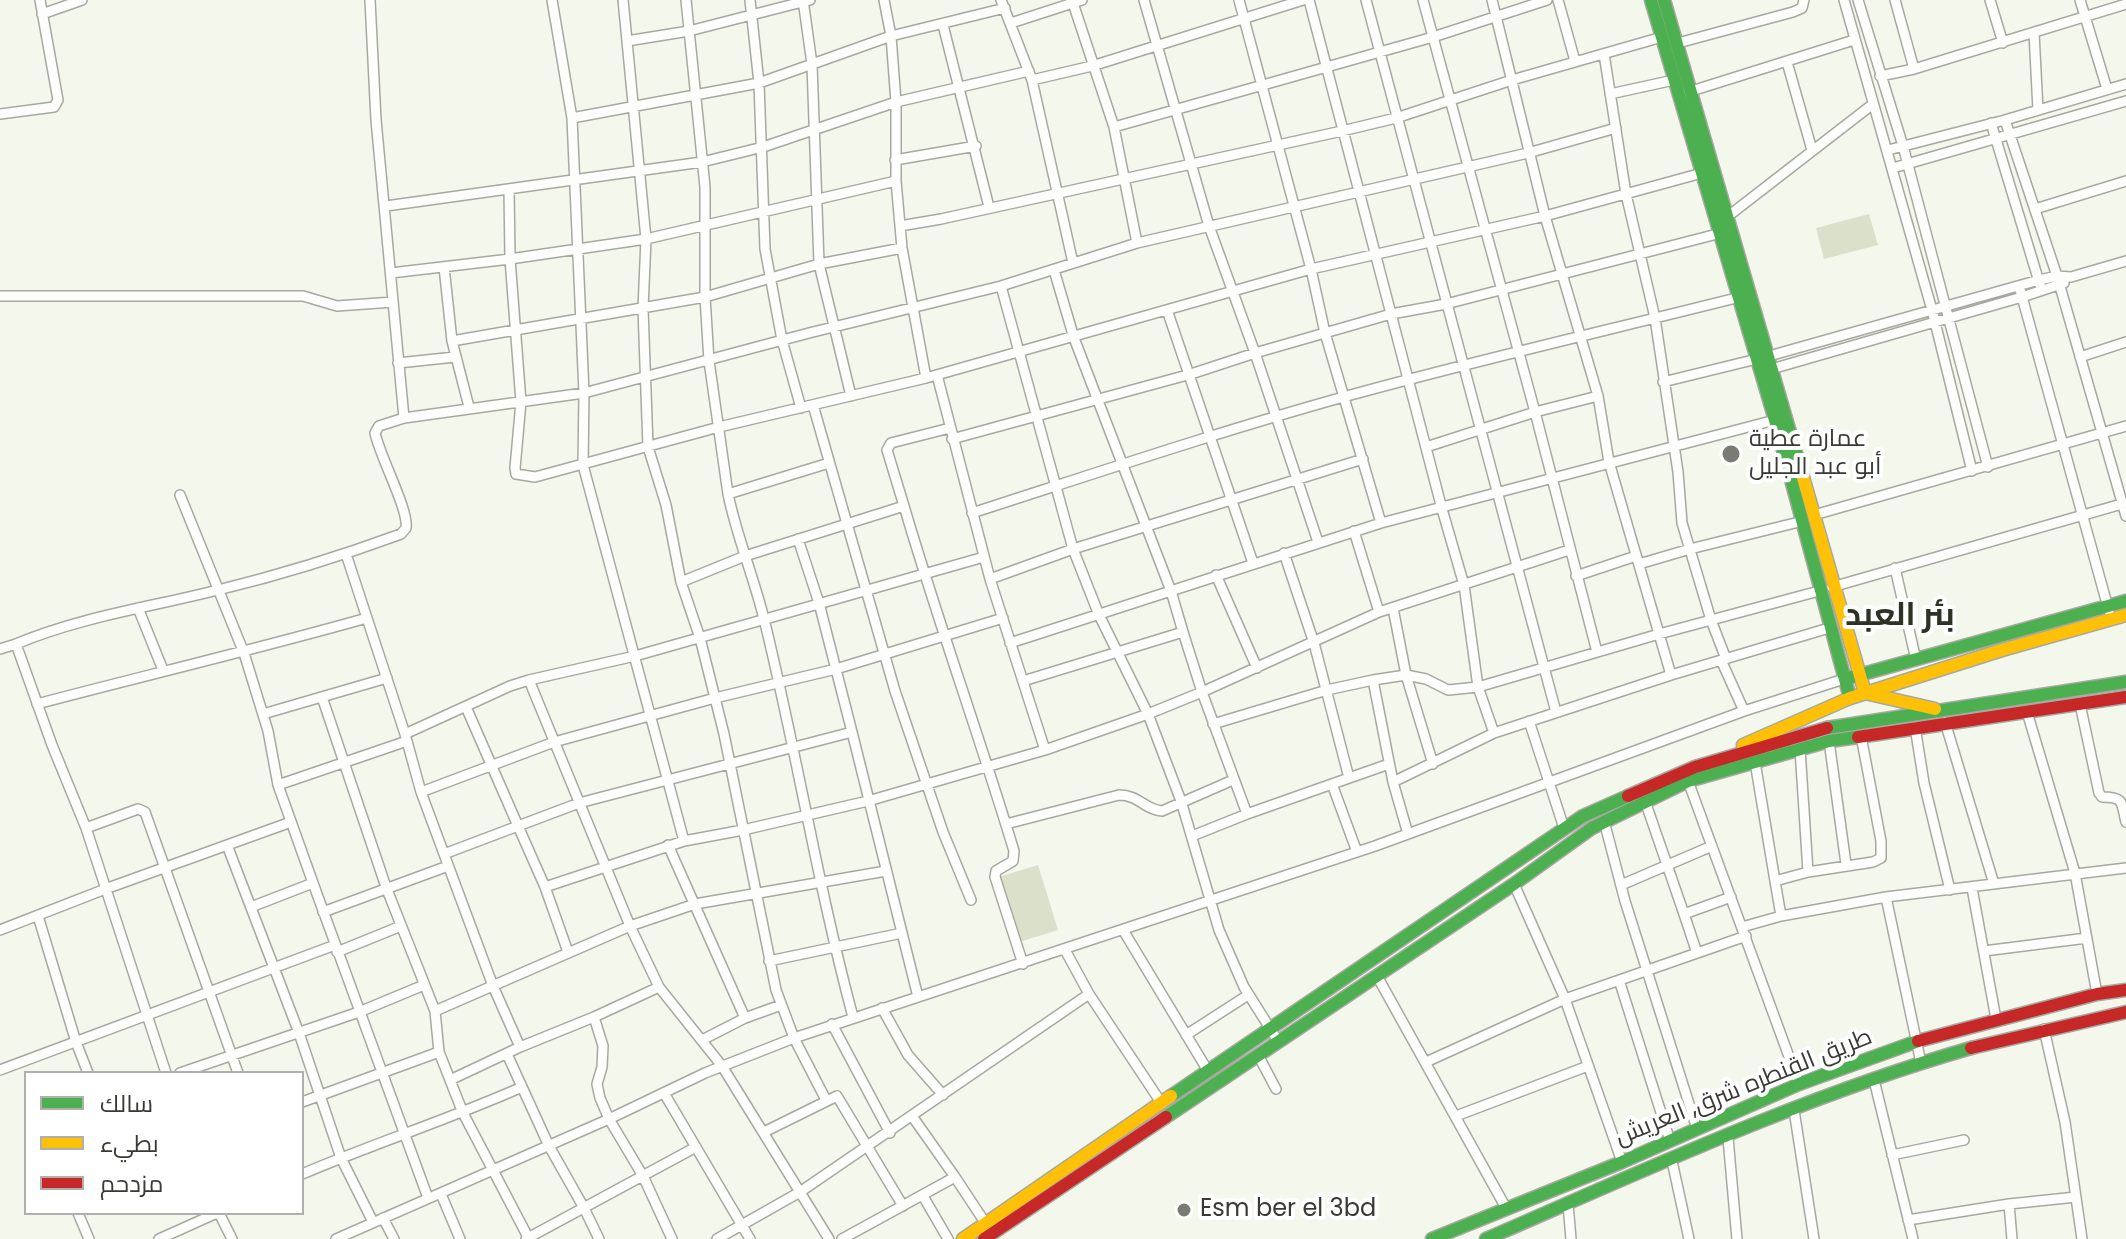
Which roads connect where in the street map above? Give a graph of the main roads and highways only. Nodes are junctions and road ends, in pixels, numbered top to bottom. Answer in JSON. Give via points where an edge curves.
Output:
{"nodes":[{"id":1,"x":1651,"y":0,"type":"edge"},
{"id":2,"x":1664,"y":0,"type":"edge"},
{"id":3,"x":1765,"y":364,"type":"junction"},
{"id":4,"x":1809,"y":518,"type":"junction"},
{"id":5,"x":1826,"y":589,"type":"junction"},
{"id":6,"x":2126,"y":601,"type":"edge"},
{"id":7,"x":2110,"y":613,"type":"junction"},
{"id":8,"x":2126,"y":615,"type":"edge"},
{"id":9,"x":2000,"y":643,"type":"junction"},
{"id":10,"x":1859,"y":675,"type":"junction"},
{"id":11,"x":1844,"y":679,"type":"junction"},
{"id":12,"x":2126,"y":682,"type":"edge"},
{"id":13,"x":1865,"y":693,"type":"junction"},
{"id":14,"x":2126,"y":697,"type":"edge"},
{"id":15,"x":1850,"y":698,"type":"junction"},
{"id":16,"x":1945,"y":716,"type":"junction"},
{"id":17,"x":1869,"y":730,"type":"junction"},
{"id":18,"x":1695,"y":767,"type":"junction"},
{"id":19,"x":2126,"y":990,"type":"edge"},
{"id":20,"x":2126,"y":1012,"type":"edge"},
{"id":21,"x":1057,"y":1183,"type":"junction"},
{"id":22,"x":963,"y":1239,"type":"edge"},
{"id":23,"x":984,"y":1239,"type":"edge"},
{"id":24,"x":1432,"y":1239,"type":"edge"},
{"id":25,"x":1486,"y":1239,"type":"edge"}],
"edges":[{"from":1,"to":3,"type":"main road"},
{"from":2,"to":3,"type":"main road"},
{"from":3,"to":4,"type":"main road"},
{"from":3,"to":4,"type":"main road","via":[[1775,420]]},
{"from":4,"to":5,"type":"main road"},
{"from":5,"to":10,"type":"main road"},
{"from":5,"to":11,"type":"main road","via":[[1829,628]]},
{"from":6,"to":7,"type":"main road"},
{"from":7,"to":8,"type":"main road"},
{"from":7,"to":9,"type":"main road"},
{"from":9,"to":10,"type":"main road"},
{"from":9,"to":13,"type":"main road"},
{"from":10,"to":11,"type":"main road"},
{"from":10,"to":13,"type":"main road"},
{"from":11,"to":15,"type":"main road"},
{"from":12,"to":16,"type":"main road"},
{"from":13,"to":15,"type":"main road"},
{"from":13,"to":16,"type":"main road"},
{"from":14,"to":16,"type":"main road","via":[[2027,712]]},
{"from":15,"to":18,"type":"main road"},
{"from":16,"to":17,"type":"main road"},
{"from":16,"to":17,"type":"main road","via":[[1915,727]]},
{"from":17,"to":18,"type":"main road","via":[[1816,730]]},
{"from":17,"to":21,"type":"main road","via":[[1688,781],[1604,821],[1258,1055]]},
{"from":18,"to":21,"type":"main road","via":[[1564,828],[1208,1071]]},
{"from":19,"to":24,"type":"main road","name":"طريق القنطره شرق, العريش","via":[[1916,1042],[1799,1084]]},
{"from":20,"to":25,"type":"main road","name":"طريق القنطره شرق, العريش","via":[[1921,1063],[1794,1110]]},
{"from":21,"to":22,"type":"main road"},
{"from":21,"to":23,"type":"main road"}]}
